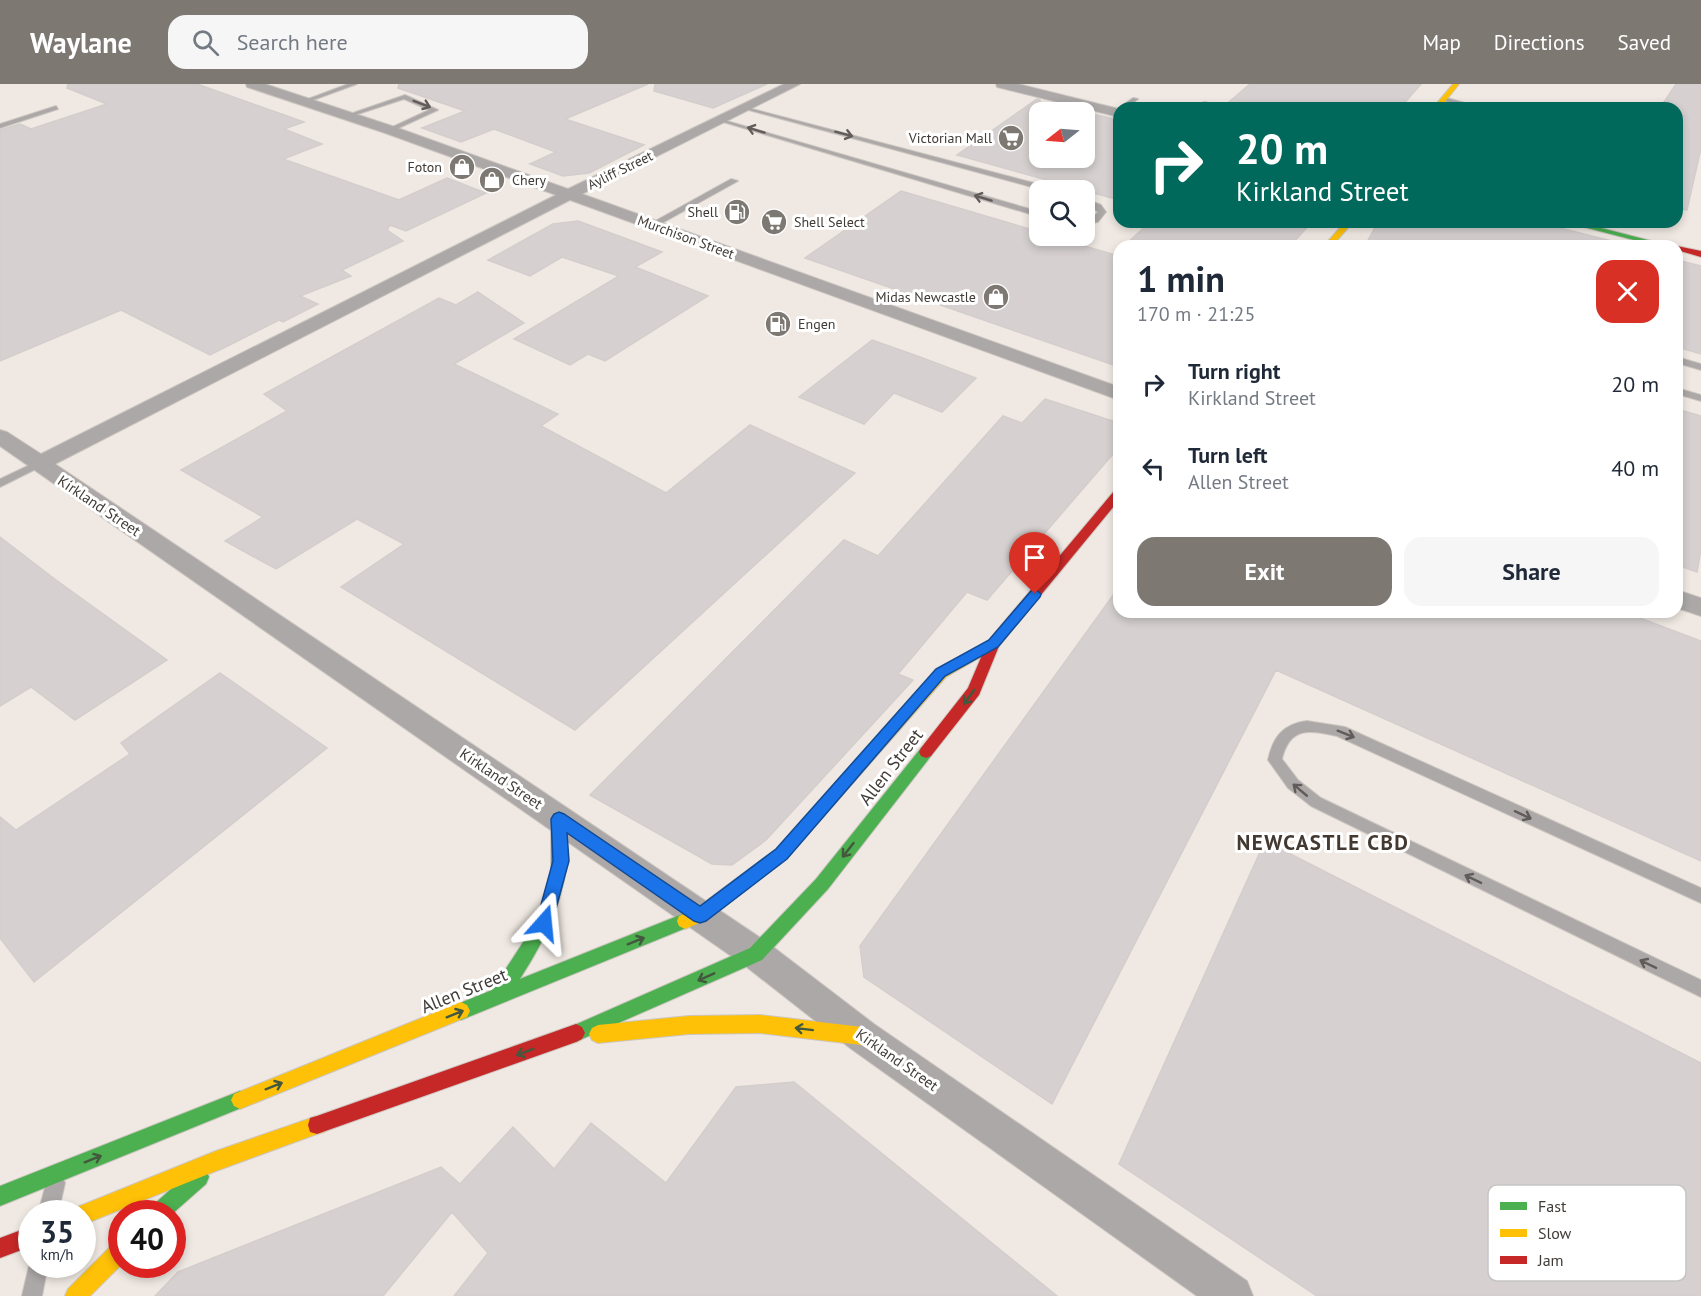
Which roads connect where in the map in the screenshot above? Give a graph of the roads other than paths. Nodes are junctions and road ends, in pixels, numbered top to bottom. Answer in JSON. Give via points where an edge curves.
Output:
{"nodes":[{"id":1,"x":252,"y":84,"type":"edge"},
{"id":2,"x":354,"y":84,"type":"edge"},
{"id":3,"x":794,"y":84,"type":"edge"},
{"id":4,"x":1002,"y":84,"type":"edge"},
{"id":5,"x":1456,"y":84,"type":"edge"},
{"id":6,"x":1135,"y":99,"type":"dead end"},
{"id":7,"x":303,"y":102,"type":"junction"},
{"id":8,"x":1131,"y":102,"type":"edge"},
{"id":9,"x":1442,"y":102,"type":"edge"},
{"id":10,"x":56,"y":108,"type":"dead end"},
{"id":11,"x":747,"y":108,"type":"junction"},
{"id":12,"x":1113,"y":110,"type":"edge"},
{"id":13,"x":347,"y":116,"type":"junction"},
{"id":14,"x":722,"y":120,"type":"junction"},
{"id":15,"x":0,"y":126,"type":"edge"},
{"id":16,"x":819,"y":127,"type":"junction"},
{"id":17,"x":390,"y":130,"type":"junction"},
{"id":18,"x":810,"y":132,"type":"dead end"},
{"id":19,"x":801,"y":136,"type":"dead end"},
{"id":20,"x":793,"y":141,"type":"junction"},
{"id":21,"x":963,"y":167,"type":"junction"},
{"id":22,"x":954,"y":172,"type":"dead end"},
{"id":23,"x":945,"y":178,"type":"dead end"},
{"id":24,"x":734,"y":181,"type":"dead end"},
{"id":25,"x":935,"y":184,"type":"junction"},
{"id":26,"x":1029,"y":184,"type":"edge"},
{"id":27,"x":569,"y":195,"type":"junction"},
{"id":28,"x":1095,"y":206,"type":"edge"},
{"id":29,"x":1029,"y":212,"type":"edge"},
{"id":30,"x":1095,"y":220,"type":"edge"},
{"id":31,"x":652,"y":225,"type":"junction"},
{"id":32,"x":1344,"y":228,"type":"edge"},
{"id":33,"x":1593,"y":228,"type":"edge"},
{"id":34,"x":1333,"y":240,"type":"edge"},
{"id":35,"x":1642,"y":240,"type":"edge"},
{"id":36,"x":1683,"y":250,"type":"edge"},
{"id":37,"x":1701,"y":254,"type":"edge"},
{"id":38,"x":1683,"y":362,"type":"edge"},
{"id":39,"x":1701,"y":367,"type":"edge"},
{"id":40,"x":1113,"y":392,"type":"edge"},
{"id":41,"x":1683,"y":393,"type":"edge"},
{"id":42,"x":1701,"y":398,"type":"edge"},
{"id":43,"x":0,"y":436,"type":"edge"},
{"id":44,"x":38,"y":464,"type":"junction"},
{"id":45,"x":0,"y":483,"type":"edge"},
{"id":46,"x":1113,"y":500,"type":"edge"},
{"id":47,"x":1683,"y":601,"type":"edge"},
{"id":48,"x":1701,"y":608,"type":"edge"},
{"id":49,"x":993,"y":644,"type":"junction"},
{"id":50,"x":559,"y":819,"type":"junction"},
{"id":51,"x":1701,"y":896,"type":"edge"},
{"id":52,"x":700,"y":915,"type":"junction"},
{"id":53,"x":756,"y":954,"type":"junction"},
{"id":54,"x":1701,"y":989,"type":"edge"},
{"id":55,"x":498,"y":996,"type":"junction"},
{"id":56,"x":862,"y":1036,"type":"junction"},
{"id":57,"x":567,"y":1037,"type":"junction"},
{"id":58,"x":216,"y":1161,"type":"junction"},
{"id":59,"x":58,"y":1173,"type":"junction"},
{"id":60,"x":0,"y":1196,"type":"edge"},
{"id":61,"x":51,"y":1200,"type":"edge"},
{"id":62,"x":173,"y":1200,"type":"edge"},
{"id":63,"x":96,"y":1209,"type":"edge"},
{"id":64,"x":18,"y":1241,"type":"edge"},
{"id":65,"x":0,"y":1248,"type":"edge"},
{"id":66,"x":108,"y":1263,"type":"edge"},
{"id":67,"x":35,"y":1278,"type":"edge"},
{"id":68,"x":32,"y":1296,"type":"edge"},
{"id":69,"x":75,"y":1296,"type":"edge"},
{"id":70,"x":1232,"y":1296,"type":"edge"}],
"edges":[{"from":1,"to":7,"type":"street","name":"Murchison Street"},
{"from":2,"to":7,"type":"lane"},
{"from":3,"to":11,"type":"street","name":"Ayliff Street"},
{"from":4,"to":12,"type":"street"},
{"from":5,"to":9,"type":"street"},
{"from":6,"to":8,"type":"lane"},
{"from":7,"to":13,"type":"street","name":"Murchison Street"},
{"from":10,"to":15,"type":"lane"},
{"from":11,"to":14,"type":"street","name":"Ayliff Street"},
{"from":11,"to":16,"type":"lane"},
{"from":13,"to":17,"type":"street","name":"Murchison Street"},
{"from":13,"to":17,"type":"lane","one_way":true,"via":[[405,97],[435,110]]},
{"from":20,"to":14,"type":"lane","one_way":true},
{"from":14,"to":27,"type":"street","name":"Ayliff Street"},
{"from":16,"to":18,"type":"lane"},
{"from":16,"to":21,"type":"lane","one_way":true},
{"from":17,"to":27,"type":"street","name":"Murchison Street"},
{"from":19,"to":20,"type":"lane"},
{"from":20,"to":25,"type":"lane"},
{"from":21,"to":22,"type":"lane"},
{"from":21,"to":26,"type":"lane"},
{"from":23,"to":25,"type":"lane"},
{"from":24,"to":31,"type":"lane"},
{"from":29,"to":25,"type":"lane","one_way":true},
{"from":27,"to":31,"type":"street","name":"Murchison Street"},
{"from":27,"to":44,"type":"street","name":"Ayliff Street"},
{"from":28,"to":30,"type":"lane","via":[[1102,212]]},
{"from":31,"to":40,"type":"street","name":"Murchison Street"},
{"from":32,"to":34,"type":"street"},
{"from":33,"to":35,"type":"street"},
{"from":36,"to":37,"type":"street"},
{"from":38,"to":39,"type":"lane"},
{"from":41,"to":42,"type":"lane"},
{"from":43,"to":44,"type":"street","name":"Kirkland Street"},
{"from":44,"to":45,"type":"lane"},
{"from":44,"to":50,"type":"street","name":"Kirkland Street"},
{"from":46,"to":49,"type":"street","name":"Allen Street"},
{"from":47,"to":48,"type":"street"},
{"from":49,"to":52,"type":"street","name":"Allen Street","via":[[941,673],[781,854]]},
{"from":49,"to":53,"type":"street","name":"Allen Street","one_way":true,"via":[[974,691],[822,884]]},
{"from":50,"to":52,"type":"street","name":"Kirkland Street"},
{"from":50,"to":55,"type":"street","via":[[561,861],[544,923]]},
{"from":54,"to":51,"type":"lane","one_way":true,"via":[[1316,802],[1293,784],[1275,760],[1277,747],[1285,734],[1299,727],[1316,725],[1340,732]]},
{"from":52,"to":53,"type":"street","name":"Kirkland Street"},
{"from":55,"to":52,"type":"street","name":"Allen Street","one_way":true},
{"from":53,"to":56,"type":"street","name":"Kirkland Street"},
{"from":53,"to":57,"type":"street","name":"Allen Street","one_way":true},
{"from":59,"to":55,"type":"street","name":"Allen Street","one_way":true},
{"from":56,"to":57,"type":"street","one_way":true,"via":[[760,1024],[689,1025]]},
{"from":56,"to":70,"type":"street","name":"Kirkland Street"},
{"from":57,"to":58,"type":"street","name":"Allen Street","one_way":true},
{"from":58,"to":62,"type":"street"},
{"from":58,"to":63,"type":"street","name":"Allen Street"},
{"from":59,"to":60,"type":"street","name":"Allen Street"},
{"from":59,"to":61,"type":"lane"},
{"from":64,"to":65,"type":"street"},
{"from":66,"to":69,"type":"street"},
{"from":67,"to":68,"type":"lane"}]}
